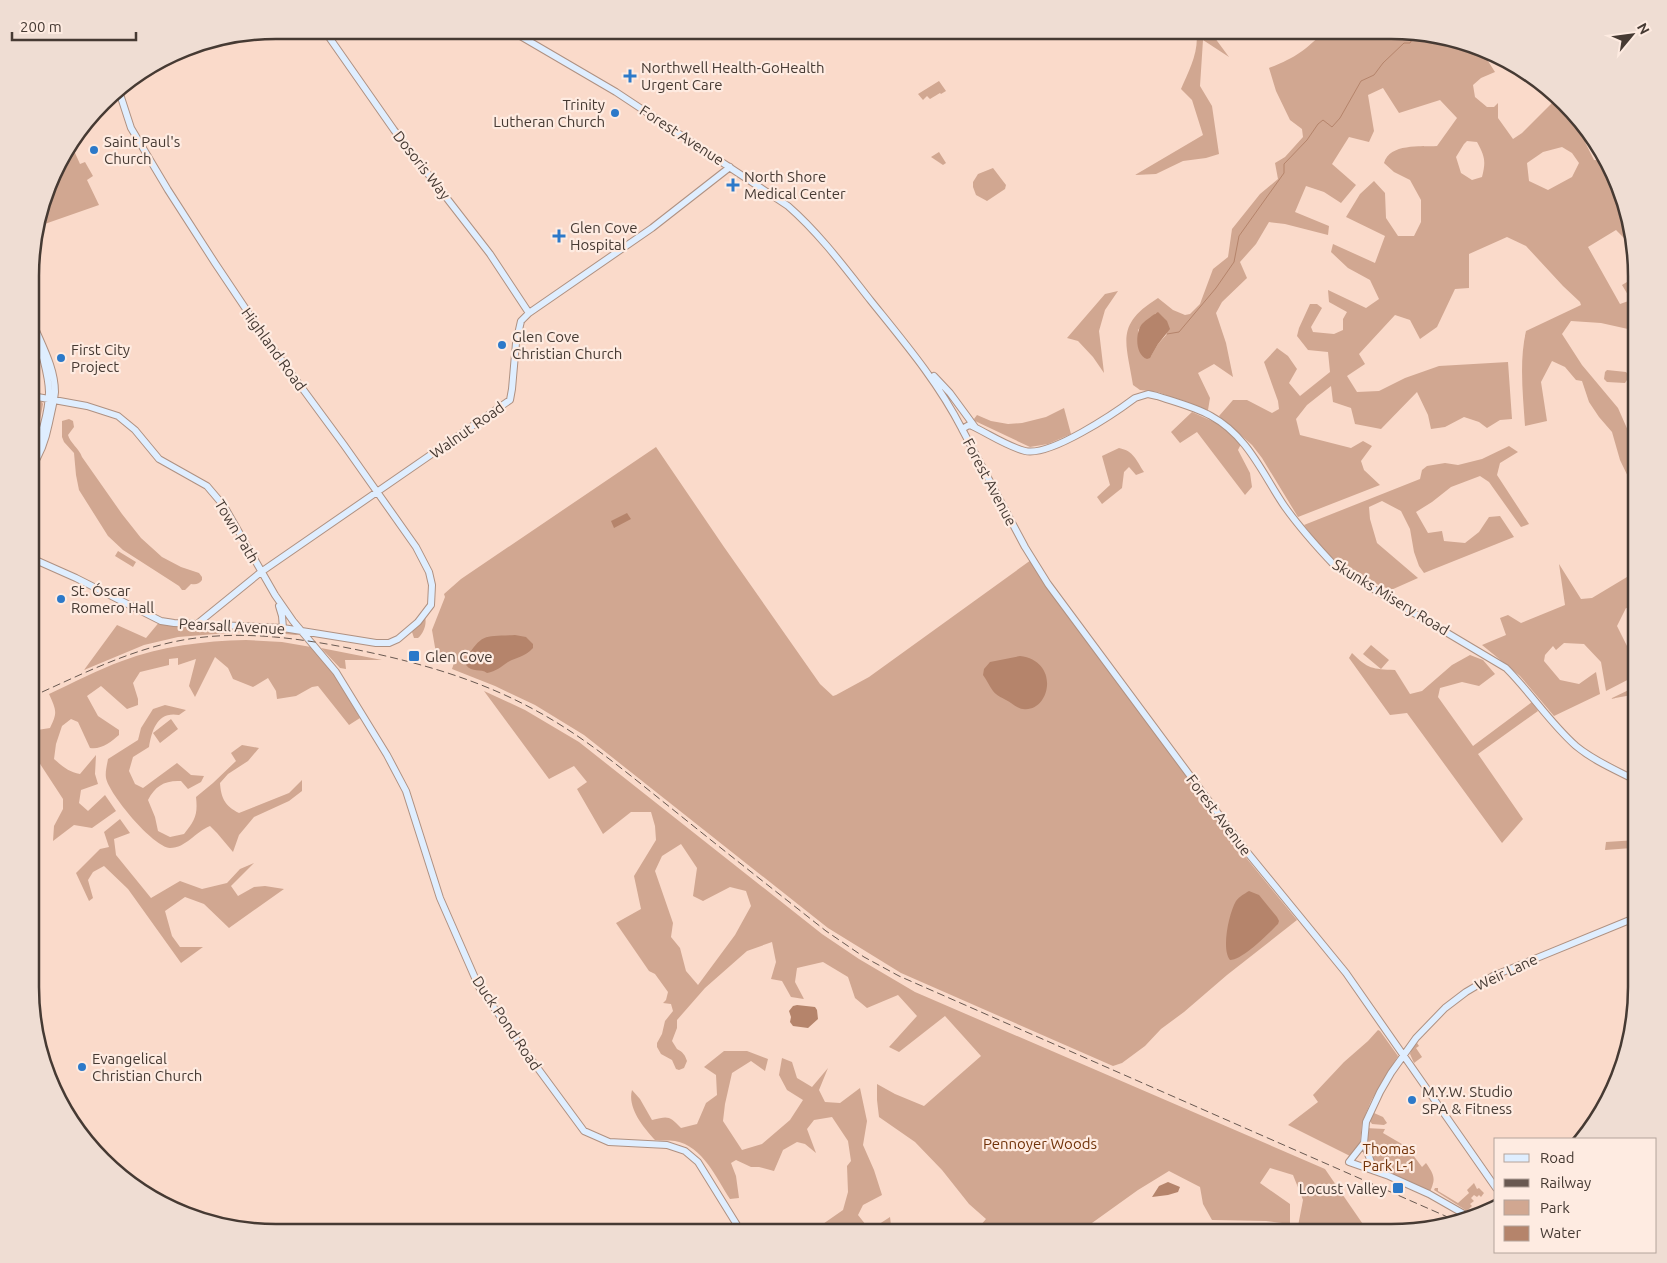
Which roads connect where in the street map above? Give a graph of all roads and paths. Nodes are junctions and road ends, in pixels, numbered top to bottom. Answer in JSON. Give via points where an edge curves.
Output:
{"nodes":[{"id":1,"x":330,"y":39,"type":"edge"},
{"id":2,"x":526,"y":39,"type":"edge"},
{"id":3,"x":121,"y":97,"type":"edge"},
{"id":4,"x":730,"y":167,"type":"junction"},
{"id":5,"x":521,"y":300,"type":"junction"},
{"id":6,"x":529,"y":313,"type":"junction"},
{"id":7,"x":521,"y":321,"type":"junction"},
{"id":8,"x":39,"y":338,"type":"edge"},
{"id":9,"x":922,"y":365,"type":"junction"},
{"id":10,"x":39,"y":397,"type":"edge"},
{"id":11,"x":1136,"y":398,"type":"joint"},
{"id":12,"x":51,"y":400,"type":"junction"},
{"id":13,"x":975,"y":428,"type":"junction"},
{"id":14,"x":962,"y":429,"type":"junction"},
{"id":15,"x":40,"y":447,"type":"edge"},
{"id":16,"x":377,"y":492,"type":"junction"},
{"id":17,"x":39,"y":561,"type":"edge"},
{"id":18,"x":262,"y":572,"type":"junction"},
{"id":19,"x":275,"y":595,"type":"junction"},
{"id":20,"x":431,"y":605,"type":"joint"},
{"id":21,"x":197,"y":624,"type":"junction"},
{"id":22,"x":283,"y":628,"type":"junction"},
{"id":23,"x":302,"y":631,"type":"junction"},
{"id":24,"x":323,"y":634,"type":"junction"},
{"id":25,"x":313,"y":644,"type":"junction"},
{"id":26,"x":1628,"y":776,"type":"edge"},
{"id":27,"x":1628,"y":920,"type":"edge"},
{"id":28,"x":1403,"y":1056,"type":"junction"},
{"id":29,"x":1364,"y":1143,"type":"junction"},
{"id":30,"x":1374,"y":1170,"type":"junction"},
{"id":31,"x":1494,"y":1185,"type":"edge"},
{"id":32,"x":1463,"y":1213,"type":"edge"},
{"id":33,"x":736,"y":1224,"type":"edge"}],
"edges":[{"from":1,"to":5,"type":"street","name":"Dosoris Way"},
{"from":2,"to":4,"type":"street","name":"Forest Avenue","via":[[612,89]]},
{"from":3,"to":16,"type":"street","name":"Highland Road","via":[[131,128],[215,263]]},
{"from":4,"to":6,"type":"street","via":[[652,228]]},
{"from":4,"to":9,"type":"street","name":"Forest Avenue","via":[[804,220]]},
{"from":5,"to":6,"type":"street","name":"Dosoris Way"},
{"from":5,"to":7,"type":"street"},
{"from":6,"to":7,"type":"street"},
{"from":7,"to":16,"type":"street","name":"Walnut Road","via":[[510,400]]},
{"from":8,"to":12,"type":"street"},
{"from":9,"to":13,"type":"street","via":[[950,393]]},
{"from":9,"to":14,"type":"street","name":"Forest Avenue"},
{"from":10,"to":12,"type":"street","name":"Town Path"},
{"from":11,"to":13,"type":"street","name":"Forest Avenue","via":[[1067,441],[1026,452]]},
{"from":11,"to":26,"type":"street","name":"Skunks Misery Road","via":[[1148,394],[1158,396],[1211,416],[1224,425],[1251,452],[1290,513],[1335,566],[1506,668],[1576,746]]},
{"from":12,"to":15,"type":"street"},
{"from":12,"to":18,"type":"street","name":"Town Path","via":[[87,406],[118,416],[135,430],[159,459],[208,486],[224,506]]},
{"from":13,"to":14,"type":"street","name":"Forest Avenue"},
{"from":14,"to":28,"type":"street","name":"Forest Avenue","via":[[1048,584],[1243,847],[1346,973]]},
{"from":16,"to":18,"type":"street","name":"Walnut Road"},
{"from":16,"to":20,"type":"street","name":"Highland Road","via":[[416,547],[429,572]]},
{"from":17,"to":21,"type":"street","name":"Pearsall Avenue","via":[[162,621]]},
{"from":18,"to":19,"type":"street","name":"Town Path"},
{"from":18,"to":21,"type":"street","name":"Walnut Road"},
{"from":19,"to":22,"type":"street"},
{"from":19,"to":23,"type":"street","name":"Town Path"},
{"from":20,"to":24,"type":"street","name":"Pearsall Avenue","via":[[407,633],[393,642],[376,643]]},
{"from":21,"to":22,"type":"street","name":"Pearsall Avenue"},
{"from":22,"to":23,"type":"street","name":"Pearsall Avenue"},
{"from":23,"to":24,"type":"street","name":"Pearsall Avenue"},
{"from":23,"to":25,"type":"street","name":"Town Path"},
{"from":24,"to":25,"type":"street","via":[[315,635]]},
{"from":25,"to":33,"type":"street","name":"Duck Pond Road","via":[[336,672],[401,780],[440,898],[473,975],[487,999],[584,1131],[609,1142],[667,1145],[690,1154]]},
{"from":27,"to":28,"type":"street","name":"Weir Lane","via":[[1475,986],[1445,1008]]},
{"from":28,"to":29,"type":"street","name":"Weir Lane","via":[[1366,1122]]},
{"from":28,"to":31,"type":"street","name":"Forest Avenue"},
{"from":29,"to":30,"type":"street","name":"Weir Lane"},
{"from":29,"to":30,"type":"street","name":"Weir Lane","via":[[1349,1162]]},
{"from":30,"to":32,"type":"street","via":[[1429,1194]]}]}
